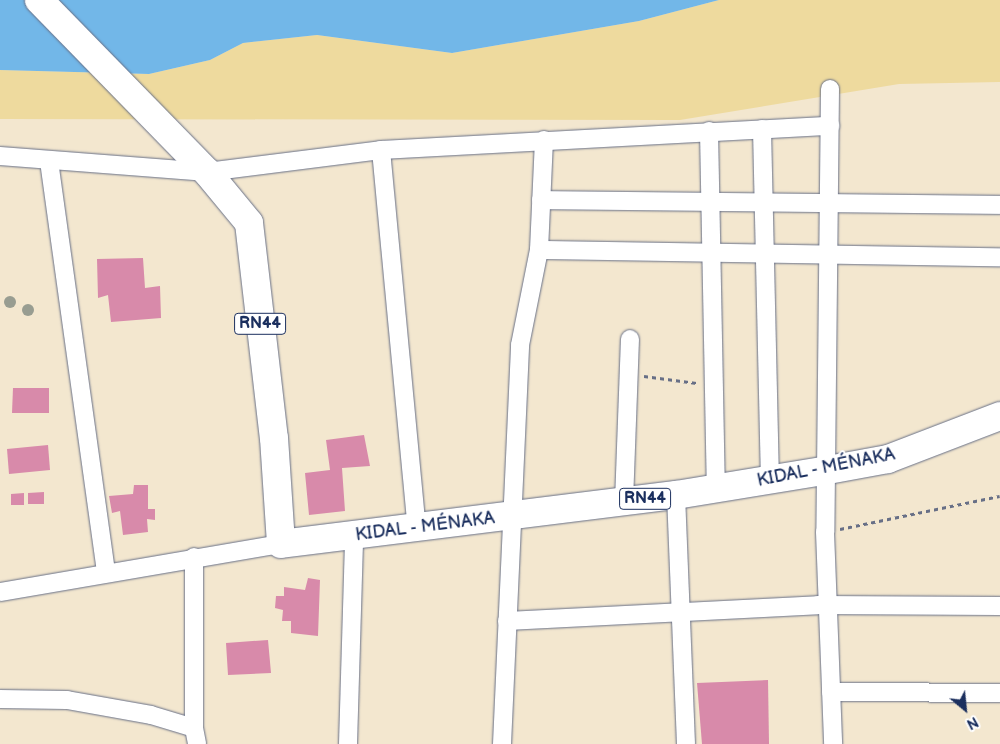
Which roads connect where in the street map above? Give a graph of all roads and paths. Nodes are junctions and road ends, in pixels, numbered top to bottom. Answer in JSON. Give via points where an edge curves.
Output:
{"nodes":[{"id":1,"x":39,"y":0,"type":"edge"},
{"id":2,"x":830,"y":89,"type":"dead end"},
{"id":3,"x":830,"y":126,"type":"junction"},
{"id":4,"x":762,"y":129,"type":"junction"},
{"id":5,"x":709,"y":131,"type":"junction"},
{"id":6,"x":544,"y":140,"type":"junction"},
{"id":7,"x":381,"y":150,"type":"junction"},
{"id":8,"x":0,"y":156,"type":"edge"},
{"id":9,"x":49,"y":161,"type":"junction"},
{"id":10,"x":207,"y":172,"type":"junction"},
{"id":11,"x":542,"y":200,"type":"junction"},
{"id":12,"x":710,"y":202,"type":"junction"},
{"id":13,"x":764,"y":203,"type":"junction"},
{"id":14,"x":830,"y":203,"type":"junction"},
{"id":15,"x":1000,"y":205,"type":"edge"},
{"id":16,"x":539,"y":250,"type":"junction"},
{"id":17,"x":712,"y":253,"type":"junction"},
{"id":18,"x":765,"y":254,"type":"junction"},
{"id":19,"x":829,"y":254,"type":"junction"},
{"id":20,"x":1000,"y":257,"type":"edge"},
{"id":21,"x":630,"y":339,"type":"dead end"},
{"id":22,"x":628,"y":374,"type":"junction"},
{"id":23,"x":714,"y":385,"type":"junction"},
{"id":24,"x":1000,"y":416,"type":"edge"},
{"id":25,"x":828,"y":470,"type":"junction"},
{"id":26,"x":770,"y":480,"type":"junction"},
{"id":27,"x":716,"y":488,"type":"junction"},
{"id":28,"x":676,"y":495,"type":"junction"},
{"id":29,"x":1000,"y":496,"type":"edge"},
{"id":30,"x":624,"y":502,"type":"junction"},
{"id":31,"x":513,"y":517,"type":"junction"},
{"id":32,"x":416,"y":528,"type":"junction"},
{"id":33,"x":825,"y":532,"type":"junction"},
{"id":34,"x":354,"y":536,"type":"junction"},
{"id":35,"x":281,"y":544,"type":"junction"},
{"id":36,"x":194,"y":557,"type":"junction"},
{"id":37,"x":106,"y":572,"type":"junction"},
{"id":38,"x":0,"y":592,"type":"edge"},
{"id":39,"x":828,"y":606,"type":"junction"},
{"id":40,"x":1000,"y":606,"type":"edge"},
{"id":41,"x":682,"y":614,"type":"junction"},
{"id":42,"x":507,"y":622,"type":"junction"},
{"id":43,"x":831,"y":692,"type":"junction"},
{"id":44,"x":1000,"y":693,"type":"edge"},
{"id":45,"x":0,"y":699,"type":"edge"},
{"id":46,"x":195,"y":736,"type":"edge"},
{"id":47,"x":348,"y":744,"type":"edge"},
{"id":48,"x":502,"y":744,"type":"edge"},
{"id":49,"x":686,"y":744,"type":"edge"},
{"id":50,"x":833,"y":744,"type":"edge"}],
"edges":[{"from":1,"to":10,"type":"main road","number":"RN44"},
{"from":2,"to":3,"type":"street"},
{"from":3,"to":4,"type":"street"},
{"from":3,"to":14,"type":"street"},
{"from":4,"to":5,"type":"street"},
{"from":4,"to":13,"type":"street"},
{"from":5,"to":6,"type":"street"},
{"from":5,"to":12,"type":"street"},
{"from":6,"to":7,"type":"street"},
{"from":6,"to":11,"type":"street"},
{"from":7,"to":10,"type":"street"},
{"from":7,"to":32,"type":"street"},
{"from":8,"to":9,"type":"street"},
{"from":9,"to":10,"type":"street"},
{"from":9,"to":37,"type":"street"},
{"from":10,"to":35,"type":"main road","number":"RN44","via":[[248,223],[274,438]]},
{"from":11,"to":12,"type":"street"},
{"from":11,"to":16,"type":"street"},
{"from":12,"to":13,"type":"street"},
{"from":12,"to":17,"type":"street"},
{"from":13,"to":14,"type":"street"},
{"from":13,"to":18,"type":"street"},
{"from":14,"to":15,"type":"street"},
{"from":14,"to":19,"type":"street"},
{"from":16,"to":17,"type":"street"},
{"from":16,"to":31,"type":"street","via":[[520,345]]},
{"from":17,"to":18,"type":"street"},
{"from":17,"to":23,"type":"street"},
{"from":18,"to":19,"type":"street"},
{"from":18,"to":26,"type":"street"},
{"from":19,"to":20,"type":"street"},
{"from":19,"to":25,"type":"street"},
{"from":21,"to":22,"type":"street"},
{"from":22,"to":23,"type":"path"},
{"from":22,"to":30,"type":"street"},
{"from":23,"to":27,"type":"street"},
{"from":24,"to":25,"type":"main road","name":"KIDAL - MÉNAKA","number":"RN44","via":[[888,459]]},
{"from":25,"to":26,"type":"main road","name":"KIDAL - MÉNAKA","number":"RN44"},
{"from":25,"to":33,"type":"street"},
{"from":26,"to":27,"type":"main road","name":"KIDAL - MÉNAKA","number":"RN44"},
{"from":27,"to":28,"type":"main road","name":"KIDAL - MÉNAKA","number":"RN44"},
{"from":28,"to":30,"type":"main road","name":"KIDAL - MÉNAKA","number":"RN44"},
{"from":28,"to":41,"type":"street"},
{"from":29,"to":33,"type":"path"},
{"from":30,"to":31,"type":"main road","name":"KIDAL - MÉNAKA","number":"RN44"},
{"from":31,"to":32,"type":"main road","name":"KIDAL - MÉNAKA","number":"RN44"},
{"from":31,"to":42,"type":"street"},
{"from":32,"to":34,"type":"main road","name":"KIDAL - MÉNAKA","number":"RN44"},
{"from":33,"to":39,"type":"street"},
{"from":34,"to":35,"type":"main road","name":"KIDAL - MÉNAKA","number":"RN44"},
{"from":34,"to":47,"type":"street"},
{"from":35,"to":36,"type":"street"},
{"from":36,"to":37,"type":"street"},
{"from":36,"to":46,"type":"street"},
{"from":37,"to":38,"type":"street"},
{"from":39,"to":40,"type":"street"},
{"from":39,"to":41,"type":"street"},
{"from":39,"to":43,"type":"street"},
{"from":41,"to":42,"type":"street"},
{"from":41,"to":49,"type":"street"},
{"from":42,"to":48,"type":"street"},
{"from":43,"to":44,"type":"street"},
{"from":43,"to":50,"type":"street"},
{"from":45,"to":46,"type":"street","via":[[67,700],[151,715]]}]}
